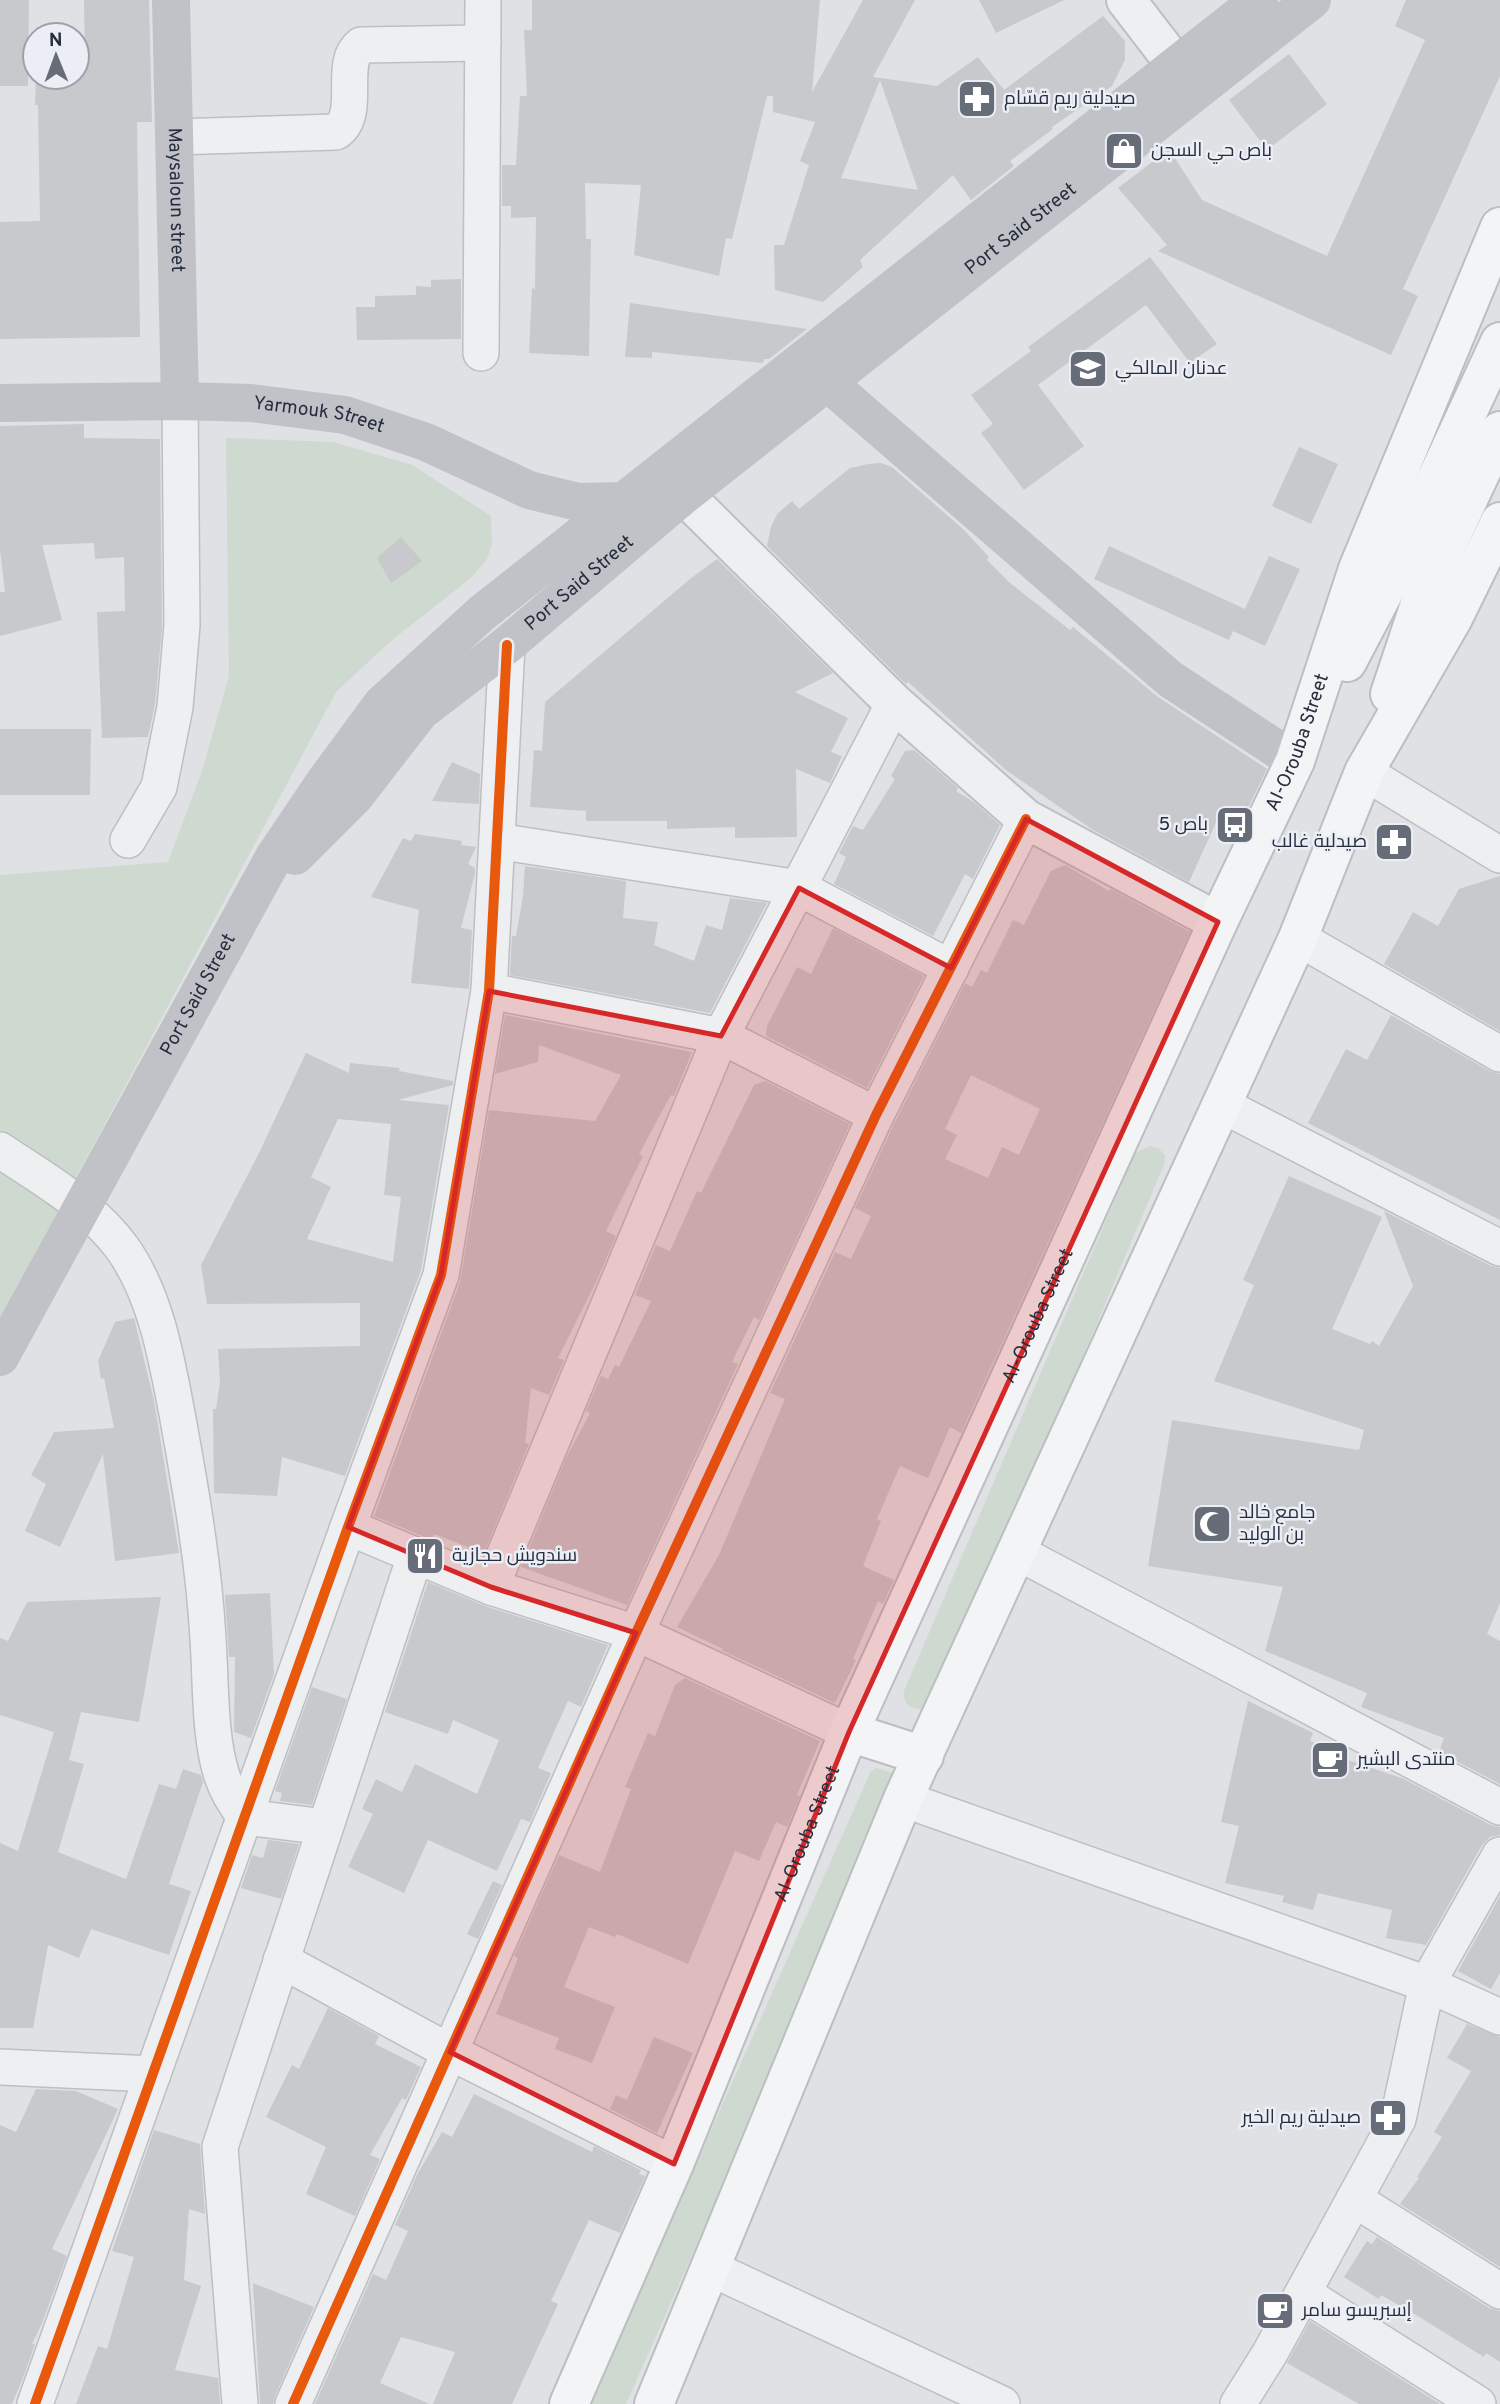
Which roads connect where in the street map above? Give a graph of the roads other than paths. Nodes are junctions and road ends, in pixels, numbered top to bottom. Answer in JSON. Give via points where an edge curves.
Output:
{"nodes":[{"id":1,"x":171,"y":0,"type":"edge"},
{"id":2,"x":483,"y":0,"type":"edge"},
{"id":3,"x":1126,"y":0,"type":"edge"},
{"id":4,"x":1259,"y":0,"type":"edge"},
{"id":5,"x":1312,"y":0,"type":"edge"},
{"id":6,"x":483,"y":43,"type":"junction"},
{"id":7,"x":1176,"y":65,"type":"junction"},
{"id":8,"x":174,"y":137,"type":"junction"},
{"id":9,"x":1500,"y":227,"type":"edge"},
{"id":10,"x":1500,"y":342,"type":"edge"},
{"id":11,"x":481,"y":353,"type":"dead end"},
{"id":12,"x":828,"y":383,"type":"junction"},
{"id":13,"x":180,"y":401,"type":"junction"},
{"id":14,"x":0,"y":403,"type":"edge"},
{"id":15,"x":1500,"y":431,"type":"edge"},
{"id":16,"x":684,"y":495,"type":"junction"},
{"id":17,"x":625,"y":501,"type":"junction"},
{"id":18,"x":1500,"y":522,"type":"edge"},
{"id":19,"x":507,"y":645,"type":"junction"},
{"id":20,"x":894,"y":703,"type":"junction"},
{"id":21,"x":1295,"y":761,"type":"junction"},
{"id":22,"x":1364,"y":772,"type":"junction"},
{"id":23,"x":1026,"y":819,"type":"junction"},
{"id":24,"x":128,"y":840,"type":"dead end"},
{"id":25,"x":497,"y":841,"type":"junction"},
{"id":26,"x":1500,"y":855,"type":"edge"},
{"id":27,"x":799,"y":888,"type":"junction"},
{"id":28,"x":247,"y":905,"type":"junction"},
{"id":29,"x":1218,"y":922,"type":"junction"},
{"id":30,"x":1298,"y":938,"type":"junction"},
{"id":31,"x":951,"y":968,"type":"junction"},
{"id":32,"x":489,"y":991,"type":"junction"},
{"id":33,"x":721,"y":1036,"type":"junction"},
{"id":34,"x":1500,"y":1054,"type":"edge"},
{"id":35,"x":1222,"y":1105,"type":"junction"},
{"id":36,"x":876,"y":1115,"type":"junction"},
{"id":37,"x":0,"y":1150,"type":"edge"},
{"id":38,"x":82,"y":1206,"type":"junction"},
{"id":39,"x":1500,"y":1248,"type":"edge"},
{"id":40,"x":0,"y":1357,"type":"edge"},
{"id":41,"x":348,"y":1527,"type":"junction"},
{"id":42,"x":1017,"y":1552,"type":"junction"},
{"id":43,"x":415,"y":1556,"type":"junction"},
{"id":44,"x":491,"y":1587,"type":"junction"},
{"id":45,"x":636,"y":1633,"type":"junction"},
{"id":46,"x":849,"y":1732,"type":"junction"},
{"id":47,"x":924,"y":1756,"type":"junction"},
{"id":48,"x":903,"y":1799,"type":"junction"},
{"id":49,"x":1500,"y":1807,"type":"edge"},
{"id":50,"x":245,"y":1817,"type":"junction"},
{"id":51,"x":325,"y":1827,"type":"junction"},
{"id":52,"x":1500,"y":1855,"type":"edge"},
{"id":53,"x":281,"y":1960,"type":"junction"},
{"id":54,"x":1427,"y":1984,"type":"junction"},
{"id":55,"x":1500,"y":2017,"type":"edge"},
{"id":56,"x":450,"y":2052,"type":"junction"},
{"id":57,"x":0,"y":2067,"type":"edge"},
{"id":58,"x":153,"y":2074,"type":"junction"},
{"id":59,"x":674,"y":2164,"type":"junction"},
{"id":60,"x":1354,"y":2199,"type":"junction"},
{"id":61,"x":710,"y":2268,"type":"junction"},
{"id":62,"x":1500,"y":2291,"type":"edge"},
{"id":63,"x":1303,"y":2293,"type":"junction"},
{"id":64,"x":35,"y":2404,"type":"edge"},
{"id":65,"x":240,"y":2404,"type":"edge"},
{"id":66,"x":293,"y":2404,"type":"edge"},
{"id":67,"x":569,"y":2404,"type":"edge"},
{"id":68,"x":653,"y":2404,"type":"edge"},
{"id":69,"x":1002,"y":2404,"type":"edge"},
{"id":70,"x":1238,"y":2404,"type":"edge"},
{"id":71,"x":1478,"y":2404,"type":"edge"}],
"edges":[{"from":1,"to":8,"type":"main road","name":"Maysaloun street"},
{"from":2,"to":6,"type":"street"},
{"from":3,"to":7,"type":"street"},
{"from":4,"to":7,"type":"main road"},
{"from":5,"to":12,"type":"main road","name":"Port Said Street"},
{"from":6,"to":8,"type":"street","via":[[361,45],[352,60],[346,122],[336,132]]},
{"from":6,"to":11,"type":"street"},
{"from":7,"to":17,"type":"main road"},
{"from":8,"to":13,"type":"main road","name":"Maysaloun street"},
{"from":9,"to":21,"type":"main road","name":"Al-Orouba Street","via":[[1358,569]]},
{"from":10,"to":21,"type":"main road","via":[[1388,583]]},
{"from":12,"to":16,"type":"main road","name":"Port Said Street"},
{"from":12,"to":21,"type":"main road","via":[[1170,679]]},
{"from":13,"to":14,"type":"main road","name":"Yarmouk Street"},
{"from":13,"to":17,"type":"main road","name":"Yarmouk Street","via":[[251,403],[345,415],[426,442],[529,491],[578,502]]},
{"from":13,"to":24,"type":"street","via":[[183,625],[175,707],[159,787]]},
{"from":15,"to":22,"type":"main road","via":[[1422,598]]},
{"from":16,"to":19,"type":"main road","name":"Port Said Street"},
{"from":16,"to":20,"type":"street"},
{"from":17,"to":28,"type":"main road","via":[[482,613],[382,704],[274,857]]},
{"from":18,"to":22,"type":"main road","via":[[1453,618]]},
{"from":19,"to":25,"type":"street"},
{"from":19,"to":28,"type":"main road","name":"Port Said Street","via":[[420,712],[355,796]]},
{"from":20,"to":23,"type":"street"},
{"from":20,"to":27,"type":"street"},
{"from":21,"to":29,"type":"main road","name":"Al-Orouba Street"},
{"from":22,"to":26,"type":"street"},
{"from":22,"to":30,"type":"main road"},
{"from":23,"to":29,"type":"street"},
{"from":23,"to":31,"type":"street"},
{"from":25,"to":27,"type":"street"},
{"from":25,"to":32,"type":"street"},
{"from":27,"to":31,"type":"street"},
{"from":27,"to":33,"type":"street"},
{"from":28,"to":38,"type":"main road","name":"Port Said Street"},
{"from":29,"to":46,"type":"main road","name":"Al-Orouba Street"},
{"from":30,"to":34,"type":"street"},
{"from":30,"to":35,"type":"main road"},
{"from":31,"to":36,"type":"street"},
{"from":32,"to":33,"type":"street"},
{"from":32,"to":41,"type":"street","via":[[441,1275]]},
{"from":33,"to":36,"type":"street"},
{"from":33,"to":44,"type":"street"},
{"from":35,"to":39,"type":"street"},
{"from":35,"to":42,"type":"main road"},
{"from":36,"to":45,"type":"street"},
{"from":37,"to":38,"type":"street"},
{"from":38,"to":40,"type":"main road","name":"Port Said Street"},
{"from":38,"to":50,"type":"street","via":[[104,1226],[138,1272],[158,1327],[197,1532],[218,1761]]},
{"from":41,"to":43,"type":"street"},
{"from":41,"to":50,"type":"street"},
{"from":42,"to":47,"type":"main road"},
{"from":42,"to":49,"type":"street"},
{"from":43,"to":44,"type":"street"},
{"from":43,"to":51,"type":"street"},
{"from":44,"to":45,"type":"street"},
{"from":45,"to":46,"type":"street"},
{"from":45,"to":56,"type":"street"},
{"from":46,"to":47,"type":"main road"},
{"from":46,"to":59,"type":"main road","name":"Al-Orouba Street"},
{"from":47,"to":48,"type":"main road"},
{"from":48,"to":54,"type":"street"},
{"from":48,"to":61,"type":"main road"},
{"from":50,"to":51,"type":"street"},
{"from":50,"to":58,"type":"street"},
{"from":51,"to":53,"type":"street"},
{"from":52,"to":54,"type":"street"},
{"from":53,"to":56,"type":"street"},
{"from":53,"to":65,"type":"street","via":[[220,2147]]},
{"from":54,"to":55,"type":"street"},
{"from":54,"to":60,"type":"street","via":[[1398,2119]]},
{"from":56,"to":59,"type":"street"},
{"from":56,"to":66,"type":"street"},
{"from":57,"to":58,"type":"street"},
{"from":58,"to":64,"type":"street"},
{"from":59,"to":67,"type":"main road","name":"Al-Orouba Street"},
{"from":60,"to":62,"type":"street"},
{"from":60,"to":63,"type":"street"},
{"from":61,"to":68,"type":"main road"},
{"from":61,"to":69,"type":"street"},
{"from":63,"to":70,"type":"street"},
{"from":63,"to":71,"type":"street"}]}
